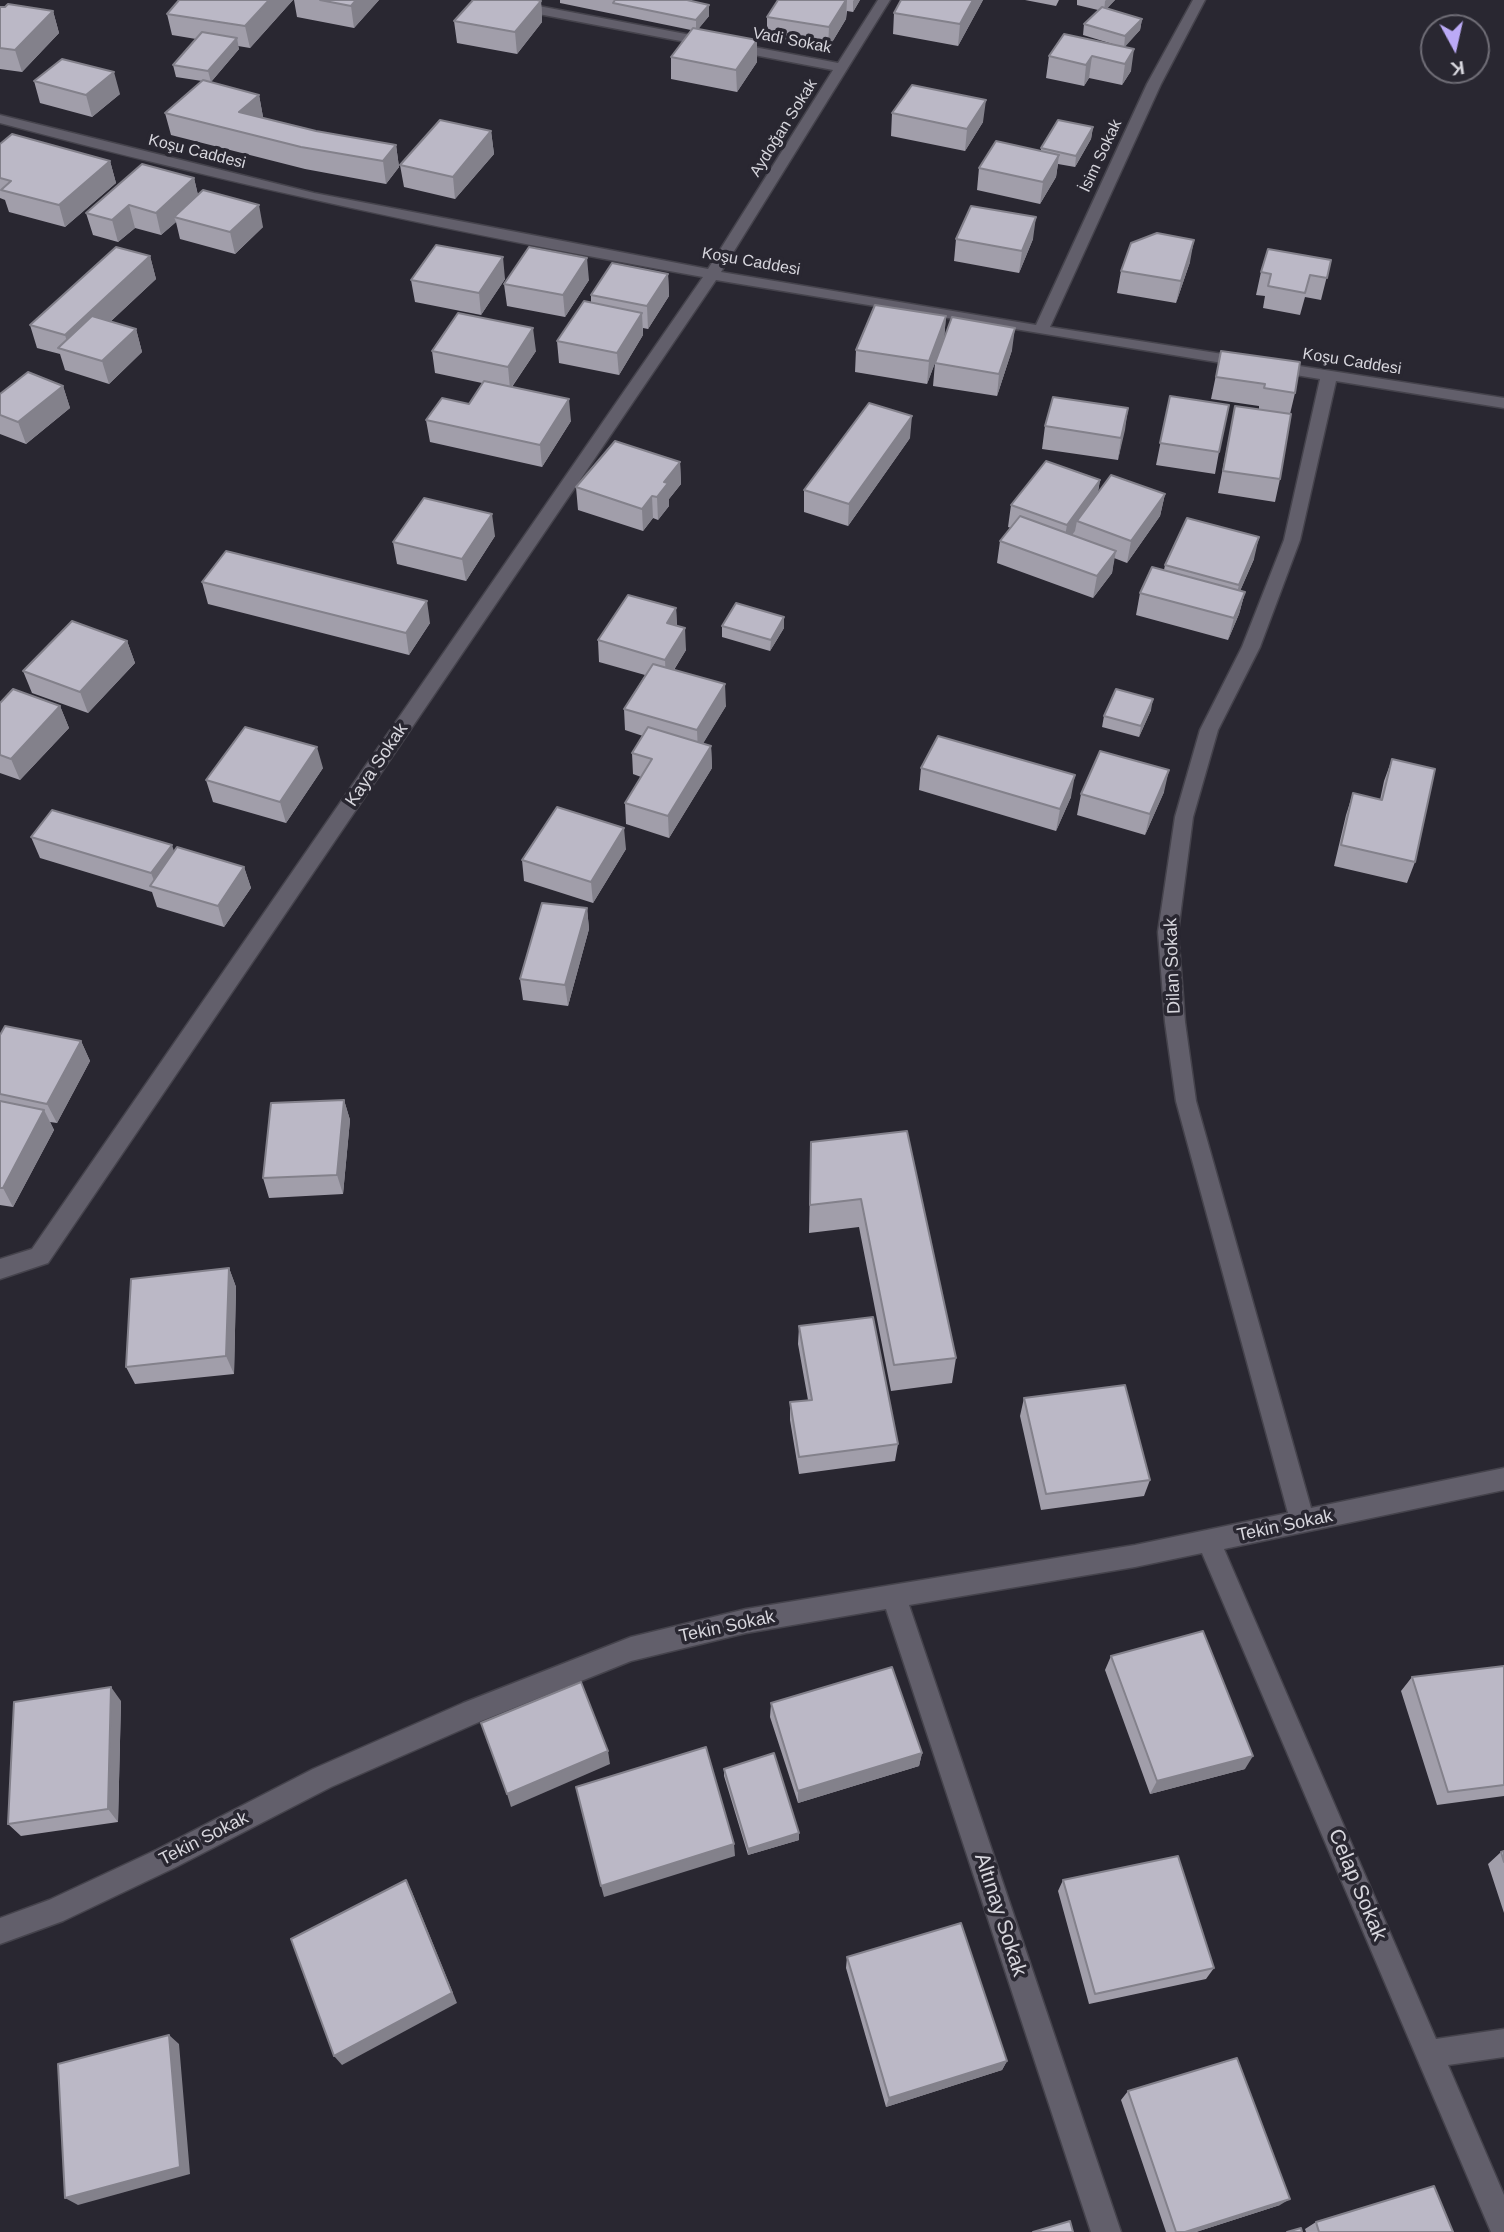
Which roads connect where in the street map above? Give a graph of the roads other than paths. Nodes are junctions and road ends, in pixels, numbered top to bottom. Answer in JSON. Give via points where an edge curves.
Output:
{"nodes":[{"id":1,"x":486,"y":0,"type":"edge"},
{"id":2,"x":884,"y":0,"type":"edge"},
{"id":3,"x":1199,"y":0,"type":"edge"},
{"id":4,"x":843,"y":68,"type":"junction"},
{"id":5,"x":0,"y":119,"type":"edge"},
{"id":6,"x":713,"y":273,"type":"junction"},
{"id":7,"x":1041,"y":330,"type":"junction"},
{"id":8,"x":1329,"y":376,"type":"junction"},
{"id":9,"x":1504,"y":403,"type":"edge"},
{"id":10,"x":0,"y":1269,"type":"edge"},
{"id":11,"x":1504,"y":1479,"type":"edge"},
{"id":12,"x":1303,"y":1523,"type":"junction"},
{"id":13,"x":1209,"y":1541,"type":"junction"},
{"id":14,"x":894,"y":1598,"type":"junction"},
{"id":15,"x":0,"y":1931,"type":"edge"},
{"id":16,"x":1504,"y":2043,"type":"edge"},
{"id":17,"x":1429,"y":2054,"type":"junction"},
{"id":18,"x":1504,"y":2229,"type":"edge"},
{"id":19,"x":1107,"y":2232,"type":"edge"}],
"edges":[{"from":1,"to":4,"type":"street","name":"Vadi Sokak"},
{"from":2,"to":4,"type":"street","name":"Aydoğan Sokak"},
{"from":3,"to":7,"type":"street","name":"İsim Sokak","via":[[1154,84]]},
{"from":4,"to":6,"type":"street","name":"Aydoğan Sokak"},
{"from":5,"to":6,"type":"street","name":"Koşu Caddesi","via":[[184,168],[357,207]]},
{"from":6,"to":7,"type":"street","name":"Koşu Caddesi"},
{"from":6,"to":10,"type":"street","name":"Kaya Sokak","via":[[40,1256]]},
{"from":7,"to":8,"type":"street","name":"Koşu Caddesi"},
{"from":8,"to":9,"type":"street","name":"Koşu Caddesi"},
{"from":8,"to":12,"type":"street","name":"Dilan Sokak","via":[[1292,540],[1251,647],[1209,730],[1187,804],[1168,932],[1186,1101]]},
{"from":11,"to":12,"type":"street","name":"Tekin Sokak"},
{"from":12,"to":13,"type":"street","name":"Tekin Sokak"},
{"from":13,"to":14,"type":"street","name":"Tekin Sokak"},
{"from":13,"to":17,"type":"street","name":"Celap Sokak"},
{"from":14,"to":15,"type":"street","name":"Tekin Sokak","via":[[747,1621],[631,1648],[322,1778],[54,1912]]},
{"from":14,"to":19,"type":"street","name":"Altınay Sokak"},
{"from":16,"to":17,"type":"street"},
{"from":17,"to":18,"type":"street","name":"Celap Sokak"}]}
